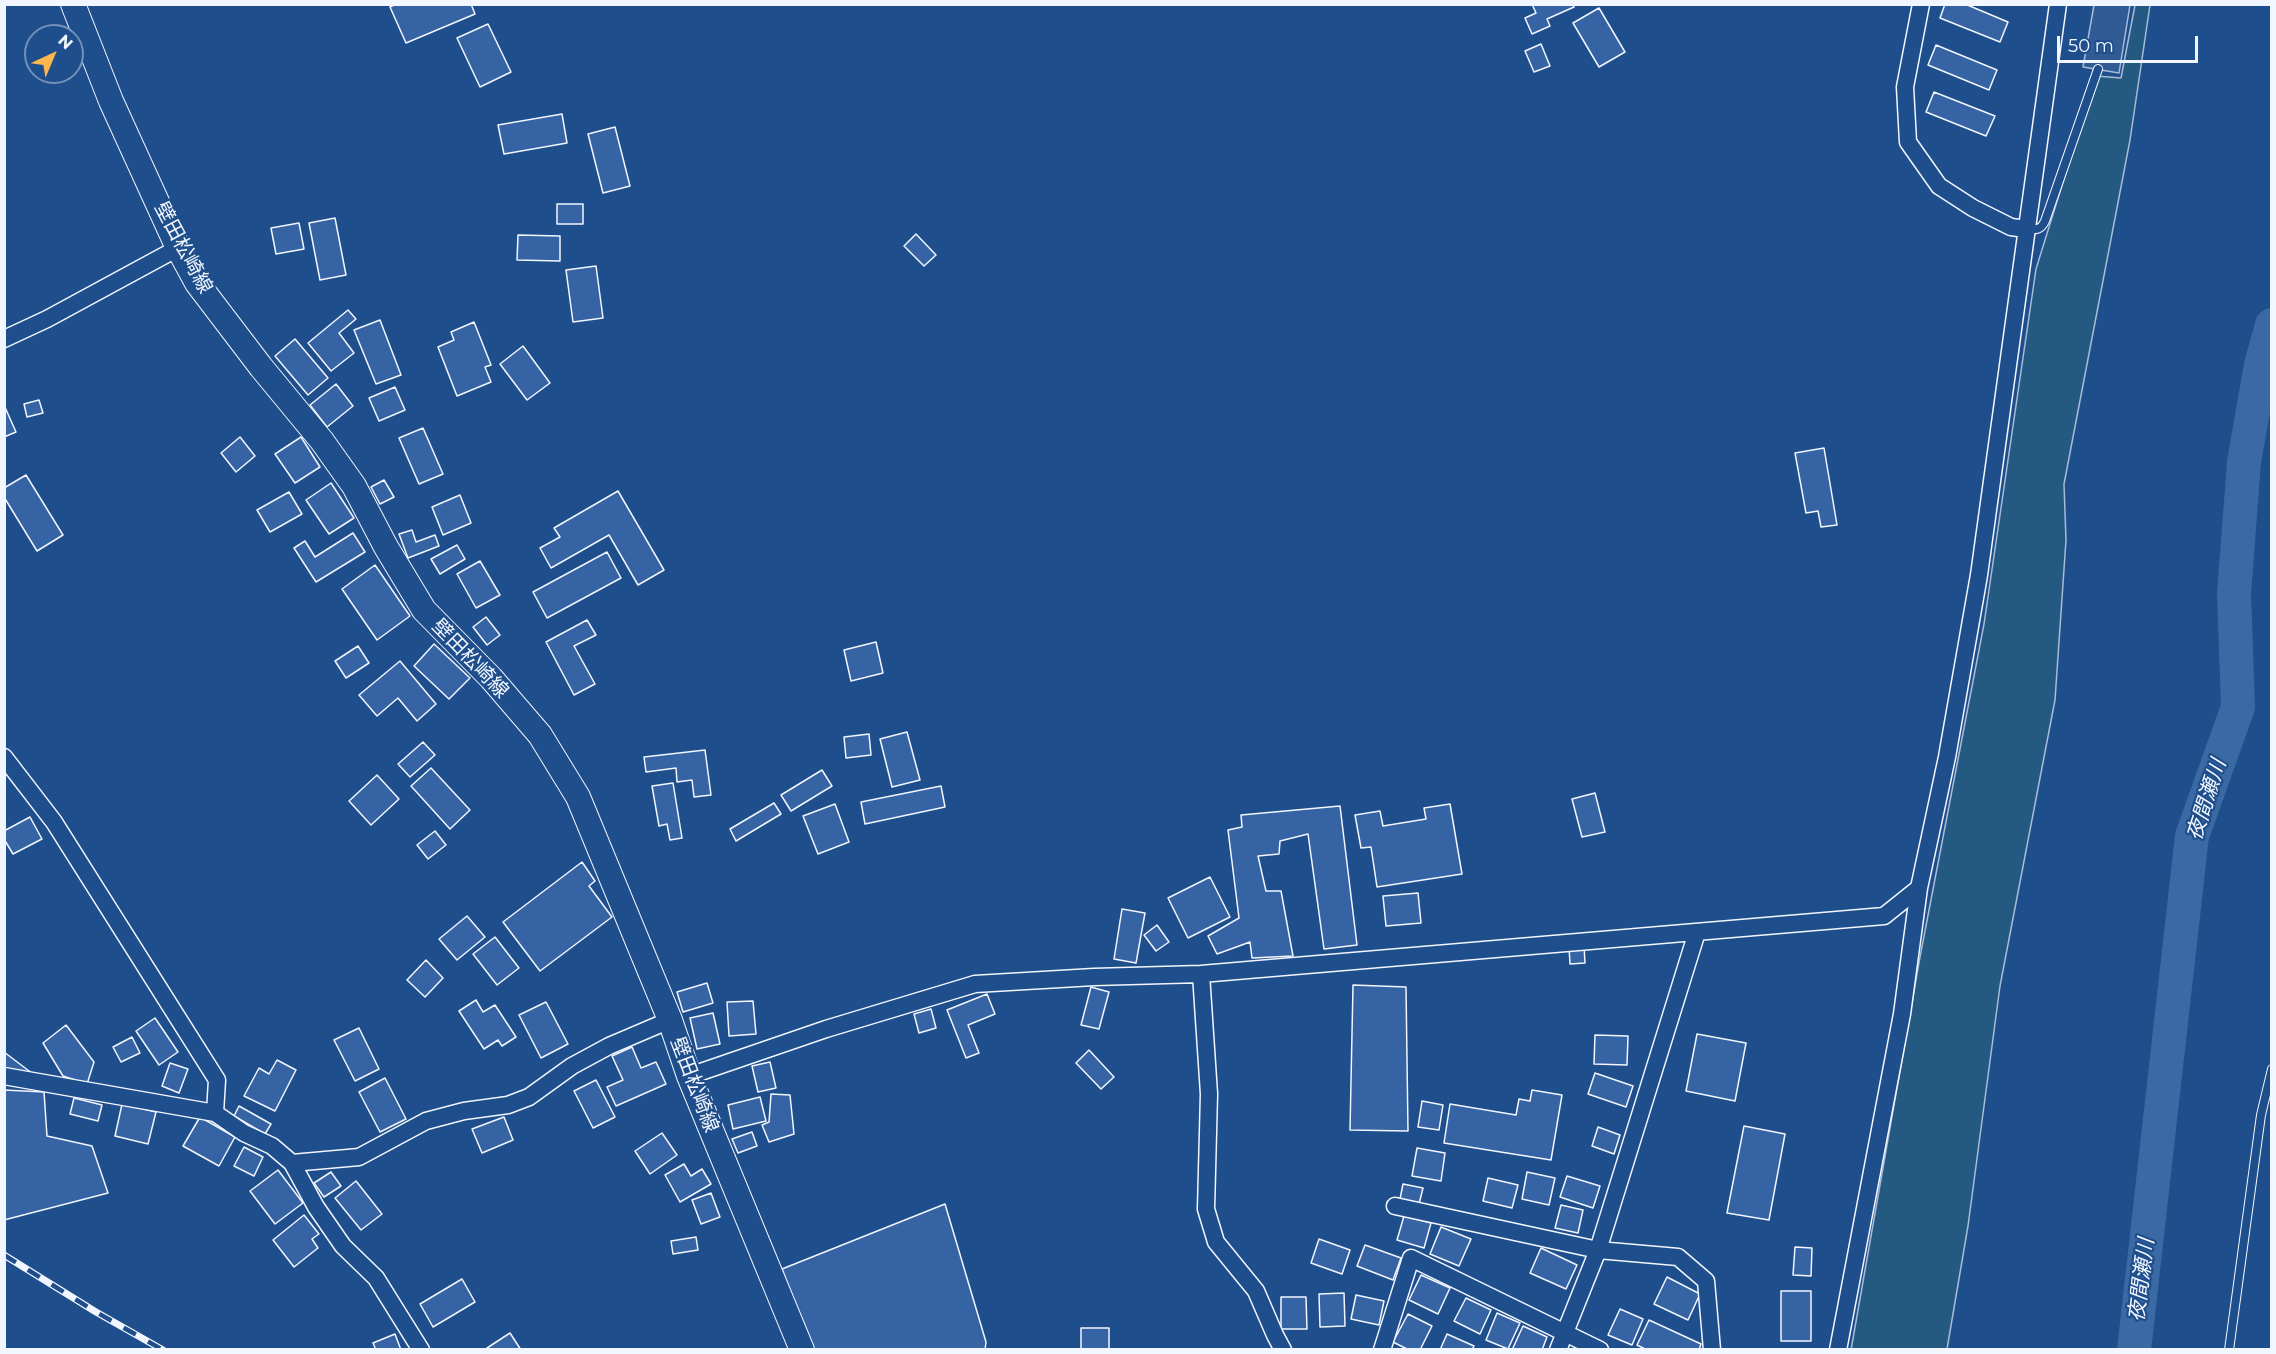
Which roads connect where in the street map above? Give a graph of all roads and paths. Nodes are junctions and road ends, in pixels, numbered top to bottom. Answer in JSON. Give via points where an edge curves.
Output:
{"nodes":[{"id":1,"x":73,"y":4,"type":"edge"},
{"id":2,"x":1921,"y":4,"type":"edge"},
{"id":3,"x":2058,"y":4,"type":"edge"},
{"id":4,"x":2098,"y":69,"type":"dead end"},
{"id":5,"x":2026,"y":229,"type":"junction"},
{"id":6,"x":178,"y":248,"type":"junction"},
{"id":7,"x":4,"y":339,"type":"edge"},
{"id":8,"x":4,"y":757,"type":"edge"},
{"id":9,"x":1919,"y":888,"type":"junction"},
{"id":10,"x":1697,"y":932,"type":"junction"},
{"id":11,"x":1202,"y":974,"type":"junction"},
{"id":12,"x":670,"y":1020,"type":"junction"},
{"id":13,"x":2271,"y":1069,"type":"edge"},
{"id":14,"x":4,"y":1076,"type":"edge"},
{"id":15,"x":689,"y":1076,"type":"junction"},
{"id":16,"x":215,"y":1113,"type":"junction"},
{"id":17,"x":292,"y":1163,"type":"junction"},
{"id":18,"x":1395,"y":1206,"type":"dead end"},
{"id":19,"x":1598,"y":1250,"type":"junction"},
{"id":20,"x":1566,"y":1332,"type":"junction"},
{"id":21,"x":421,"y":1350,"type":"edge"},
{"id":22,"x":802,"y":1350,"type":"edge"},
{"id":23,"x":1283,"y":1350,"type":"edge"},
{"id":24,"x":1382,"y":1350,"type":"edge"},
{"id":25,"x":1558,"y":1350,"type":"edge"},
{"id":26,"x":1600,"y":1350,"type":"edge"},
{"id":27,"x":1712,"y":1350,"type":"edge"},
{"id":28,"x":1838,"y":1350,"type":"edge"},
{"id":29,"x":2229,"y":1350,"type":"edge"}],
"edges":[{"from":1,"to":6,"type":"main road","name":"壁田松崎線","via":[[111,101]]},
{"from":2,"to":5,"type":"street","via":[[1905,87],[1908,142],[1940,186],[1992,218]]},
{"from":3,"to":5,"type":"street"},
{"from":4,"to":5,"type":"lane","via":[[2045,221],[2036,230]]},
{"from":5,"to":9,"type":"street","via":[[1979,575]]},
{"from":6,"to":7,"type":"street"},
{"from":6,"to":12,"type":"main road","name":"壁田松崎線","via":[[197,283],[354,486],[424,610],[540,735],[578,797]]},
{"from":8,"to":16,"type":"street","via":[[54,822],[217,1080]]},
{"from":9,"to":10,"type":"street","via":[[1884,916]]},
{"from":9,"to":28,"type":"street","via":[[1902,1014]]},
{"from":10,"to":11,"type":"street"},
{"from":10,"to":19,"type":"street"},
{"from":11,"to":15,"type":"street","via":[[975,984]]},
{"from":11,"to":23,"type":"street","via":[[1209,1094],[1206,1209],[1216,1242],[1256,1291]]},
{"from":12,"to":15,"type":"main road","name":"壁田松崎線"},
{"from":12,"to":17,"type":"street","via":[[609,1046],[572,1066],[529,1097],[508,1105],[426,1121],[359,1157]]},
{"from":13,"to":29,"type":"lane","via":[[2261,1114]]},
{"from":14,"to":16,"type":"street"},
{"from":15,"to":22,"type":"main road","name":"壁田松崎線"},
{"from":16,"to":17,"type":"street","via":[[272,1146]]},
{"from":17,"to":21,"type":"street","via":[[316,1207],[343,1246],[376,1278]]},
{"from":18,"to":19,"type":"street"},
{"from":19,"to":20,"type":"street"},
{"from":19,"to":27,"type":"street","via":[[1678,1257],[1706,1281]]},
{"from":20,"to":24,"type":"street","via":[[1411,1258]]},
{"from":20,"to":25,"type":"street"},
{"from":20,"to":26,"type":"street"}]}
